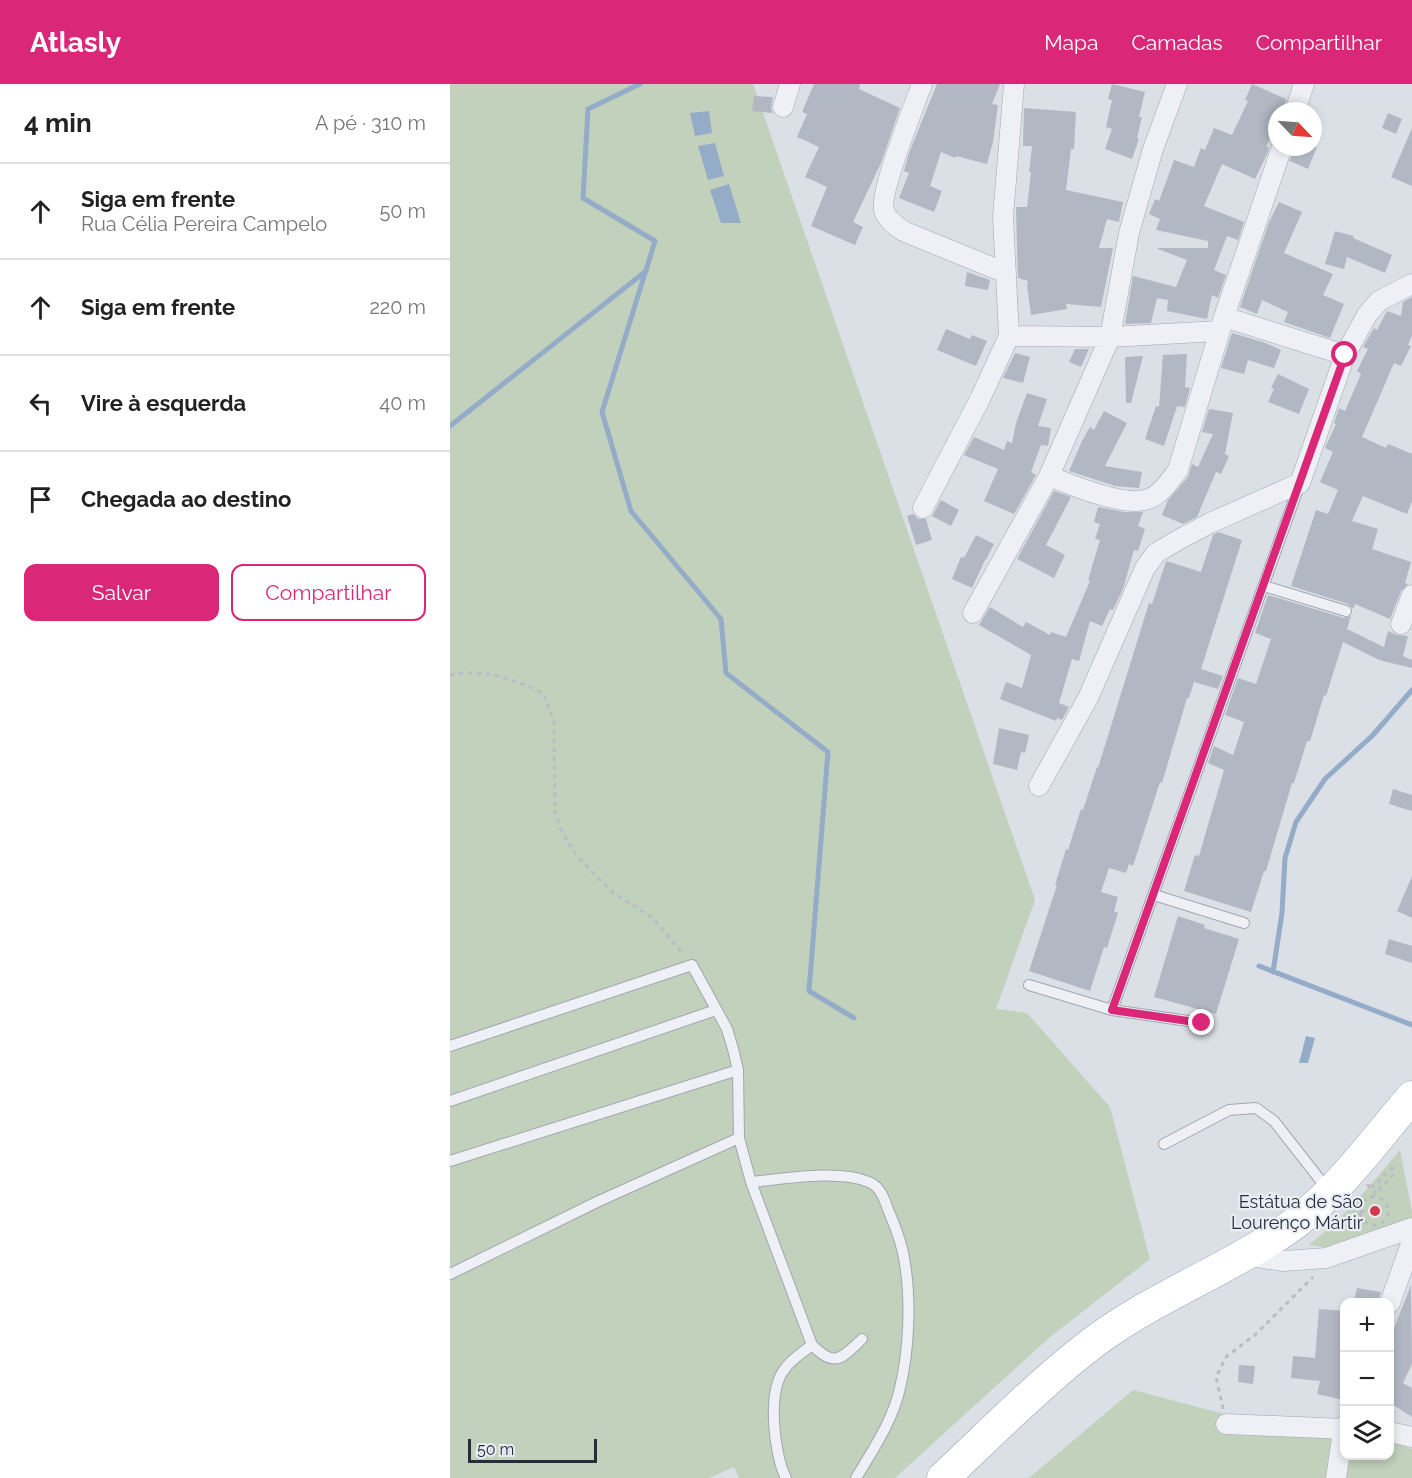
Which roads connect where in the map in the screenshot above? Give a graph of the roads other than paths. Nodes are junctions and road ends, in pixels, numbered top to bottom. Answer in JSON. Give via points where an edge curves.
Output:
{"nodes":[{"id":1,"x":790,"y":84,"type":"edge"},
{"id":2,"x":922,"y":84,"type":"edge"},
{"id":3,"x":1014,"y":84,"type":"edge"},
{"id":4,"x":1177,"y":84,"type":"edge"},
{"id":5,"x":1304,"y":84,"type":"edge"},
{"id":6,"x":1298,"y":102,"type":"edge"},
{"id":7,"x":783,"y":107,"type":"dead end"},
{"id":8,"x":1279,"y":156,"type":"edge"},
{"id":9,"x":1006,"y":273,"type":"junction"},
{"id":10,"x":1412,"y":284,"type":"edge"},
{"id":11,"x":1222,"y":324,"type":"junction"},
{"id":12,"x":1009,"y":336,"type":"junction"},
{"id":13,"x":1110,"y":337,"type":"junction"},
{"id":14,"x":1345,"y":355,"type":"junction"},
{"id":15,"x":1049,"y":476,"type":"junction"},
{"id":16,"x":1300,"y":483,"type":"junction"},
{"id":17,"x":923,"y":508,"type":"dead end"},
{"id":18,"x":1264,"y":586,"type":"junction"},
{"id":19,"x":1412,"y":595,"type":"edge"},
{"id":20,"x":1346,"y":611,"type":"dead end"},
{"id":21,"x":973,"y":613,"type":"dead end"},
{"id":22,"x":1401,"y":624,"type":"dead end"},
{"id":23,"x":1039,"y":786,"type":"dead end"},
{"id":24,"x":1154,"y":895,"type":"junction"},
{"id":25,"x":1244,"y":922,"type":"dead end"},
{"id":26,"x":1029,"y":985,"type":"dead end"},
{"id":27,"x":716,"y":1010,"type":"junction"},
{"id":28,"x":1112,"y":1010,"type":"junction"},
{"id":29,"x":1202,"y":1023,"type":"dead end"},
{"id":30,"x":450,"y":1046,"type":"edge"},
{"id":31,"x":738,"y":1070,"type":"junction"},
{"id":32,"x":1412,"y":1097,"type":"edge"},
{"id":33,"x":450,"y":1101,"type":"edge"},
{"id":34,"x":739,"y":1138,"type":"junction"},
{"id":35,"x":1164,"y":1144,"type":"dead end"},
{"id":36,"x":450,"y":1161,"type":"edge"},
{"id":37,"x":751,"y":1182,"type":"junction"},
{"id":38,"x":1330,"y":1192,"type":"junction"},
{"id":39,"x":1412,"y":1228,"type":"edge"},
{"id":40,"x":1412,"y":1241,"type":"edge"},
{"id":41,"x":1242,"y":1256,"type":"junction"},
{"id":42,"x":450,"y":1274,"type":"edge"},
{"id":43,"x":1391,"y":1298,"type":"edge"},
{"id":44,"x":861,"y":1340,"type":"dead end"},
{"id":45,"x":812,"y":1346,"type":"junction"},
{"id":46,"x":1226,"y":1424,"type":"road end"},
{"id":47,"x":1340,"y":1428,"type":"edge"},
{"id":48,"x":1394,"y":1433,"type":"edge"},
{"id":49,"x":1412,"y":1437,"type":"edge"},
{"id":50,"x":1340,"y":1453,"type":"edge"},
{"id":51,"x":786,"y":1478,"type":"edge"},
{"id":52,"x":856,"y":1478,"type":"edge"},
{"id":53,"x":943,"y":1478,"type":"edge"},
{"id":54,"x":1336,"y":1478,"type":"edge"}],
"edges":[{"from":1,"to":7,"type":"street"},
{"from":2,"to":9,"type":"street","via":[[885,189],[884,211],[903,231]]},
{"from":3,"to":9,"type":"street","via":[[1003,217]]},
{"from":4,"to":13,"type":"street","via":[[1153,149],[1130,233]]},
{"from":5,"to":6,"type":"street"},
{"from":8,"to":11,"type":"street"},
{"from":9,"to":12,"type":"street"},
{"from":10,"to":14,"type":"street","via":[[1378,301]]},
{"from":11,"to":13,"type":"street"},
{"from":11,"to":14,"type":"street"},
{"from":11,"to":15,"type":"street","via":[[1178,470],[1164,487],[1148,499],[1125,501]]},
{"from":12,"to":13,"type":"street"},
{"from":12,"to":17,"type":"street"},
{"from":13,"to":15,"type":"street"},
{"from":14,"to":16,"type":"street"},
{"from":15,"to":21,"type":"street"},
{"from":16,"to":18,"type":"lane"},
{"from":16,"to":23,"type":"street","via":[[1210,523],[1156,553],[1145,568],[1088,698]]},
{"from":18,"to":20,"type":"lane"},
{"from":18,"to":24,"type":"lane"},
{"from":19,"to":22,"type":"street"},
{"from":24,"to":25,"type":"lane"},
{"from":24,"to":28,"type":"lane"},
{"from":26,"to":28,"type":"lane"},
{"from":27,"to":30,"type":"lane","via":[[692,965]]},
{"from":27,"to":31,"type":"lane","via":[[727,1029]]},
{"from":27,"to":33,"type":"lane"},
{"from":28,"to":29,"type":"lane"},
{"from":31,"to":34,"type":"lane"},
{"from":31,"to":36,"type":"lane"},
{"from":32,"to":38,"type":"main road"},
{"from":34,"to":37,"type":"lane"},
{"from":34,"to":42,"type":"lane"},
{"from":35,"to":38,"type":"lane","via":[[1229,1110],[1256,1108],[1274,1121]]},
{"from":37,"to":45,"type":"lane"},
{"from":37,"to":52,"type":"lane","via":[[815,1176],[871,1182],[881,1193],[894,1223],[905,1263],[906,1352],[900,1389],[890,1417]]},
{"from":38,"to":41,"type":"main road","via":[[1284,1231]]},
{"from":39,"to":41,"type":"street","via":[[1326,1258],[1284,1261]]},
{"from":40,"to":43,"type":"street"},
{"from":41,"to":53,"type":"main road","via":[[1137,1314],[1081,1352]]},
{"from":44,"to":45,"type":"lane","via":[[840,1358],[832,1359]]},
{"from":45,"to":51,"type":"lane","via":[[782,1371],[775,1387],[776,1436]]},
{"from":46,"to":47,"type":"street"},
{"from":48,"to":49,"type":"street"},
{"from":50,"to":54,"type":"street"}]}
